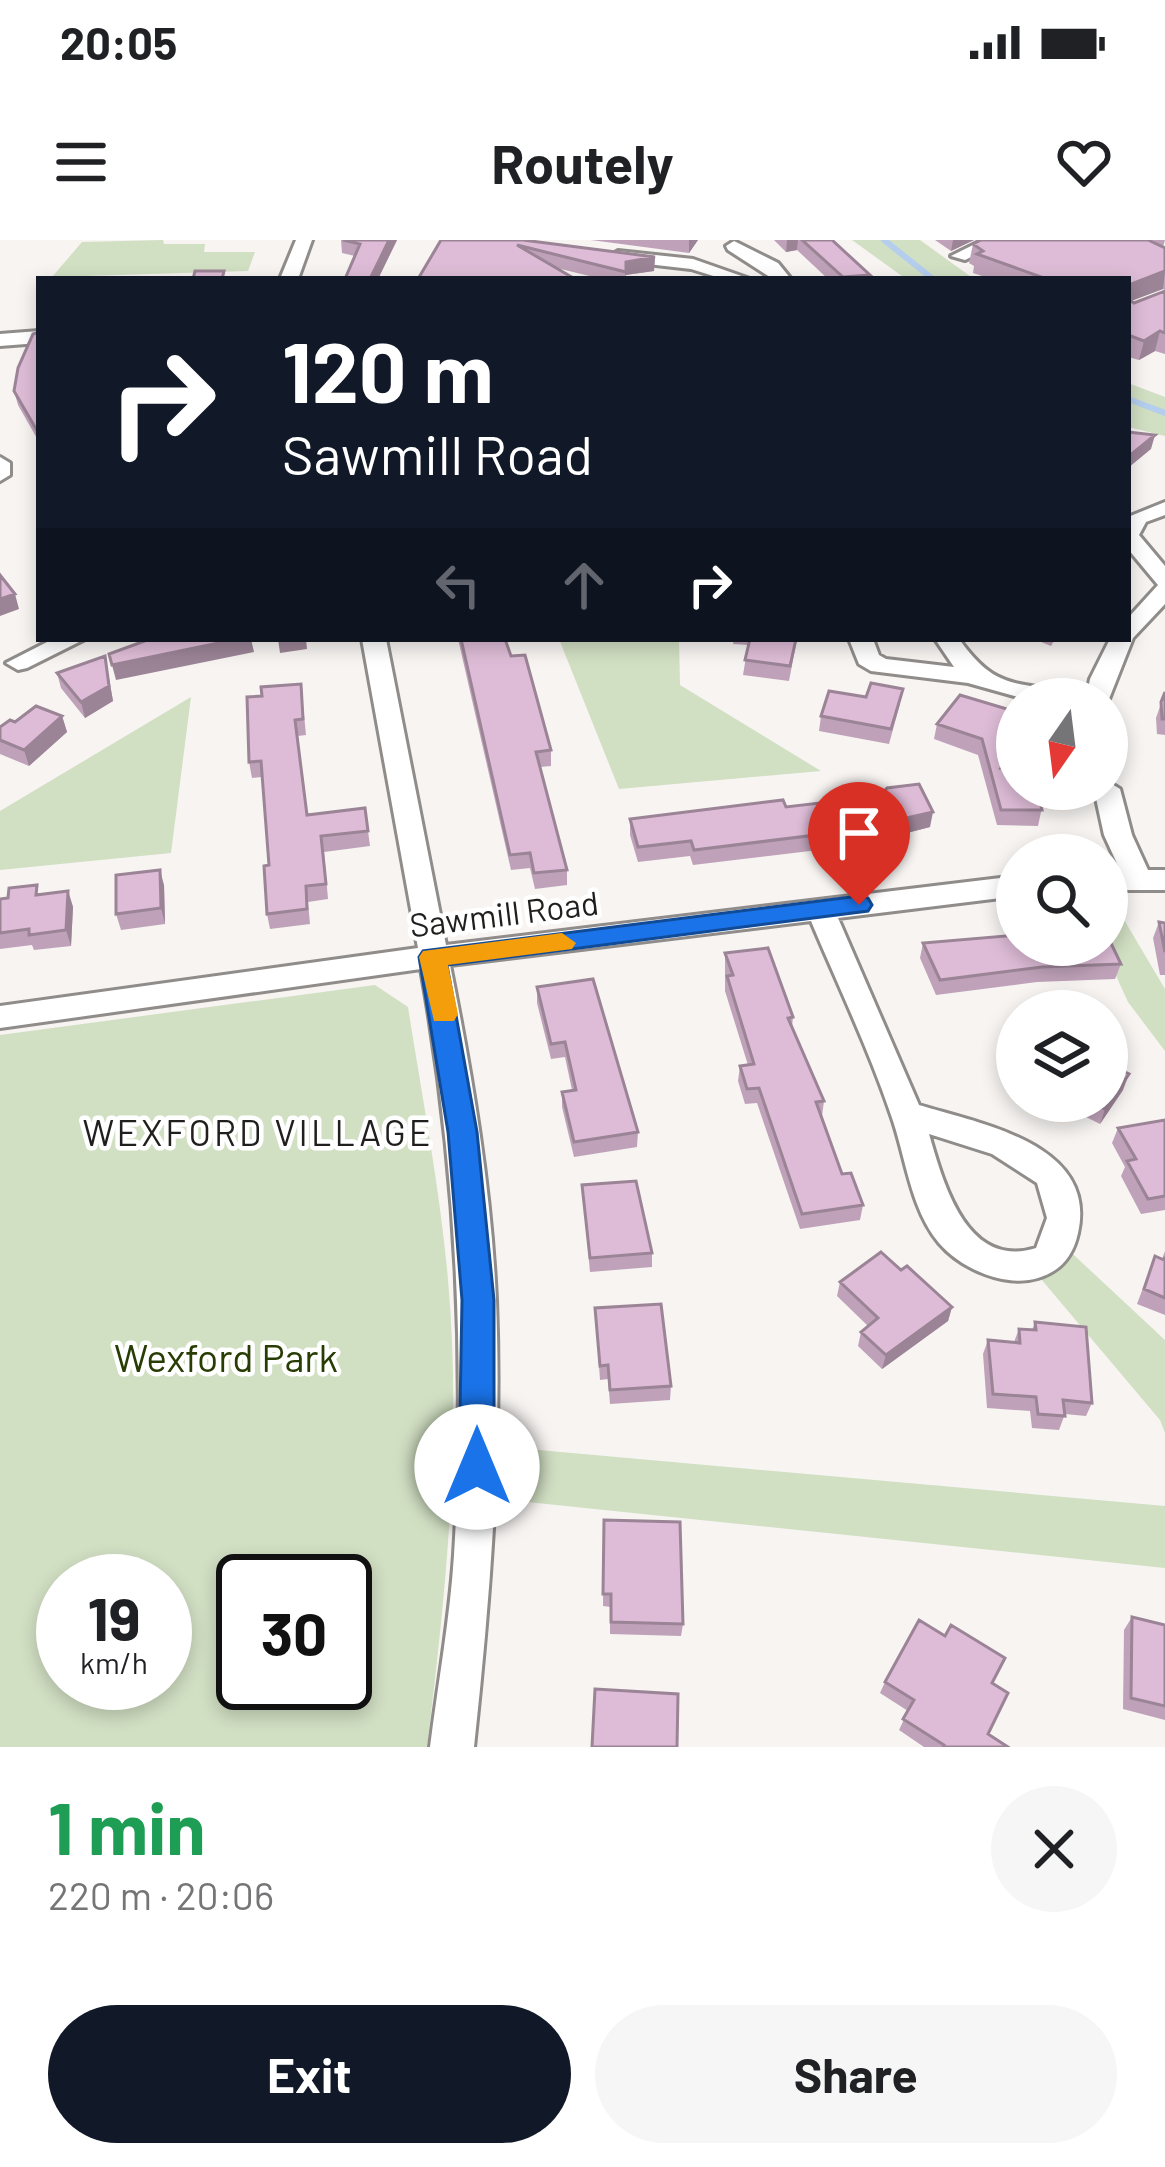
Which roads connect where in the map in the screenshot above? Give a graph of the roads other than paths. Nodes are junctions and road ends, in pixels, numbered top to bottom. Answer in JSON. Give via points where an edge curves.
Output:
{"nodes":[{"id":1,"x":304,"y":240,"type":"edge"},
{"id":2,"x":997,"y":240,"type":"edge"},
{"id":3,"x":735,"y":243,"type":"edge"},
{"id":4,"x":593,"y":252,"type":"edge"},
{"id":5,"x":958,"y":256,"type":"dead end"},
{"id":6,"x":693,"y":264,"type":"junction"},
{"id":7,"x":290,"y":276,"type":"edge"},
{"id":8,"x":731,"y":276,"type":"edge"},
{"id":9,"x":780,"y":276,"type":"edge"},
{"id":10,"x":36,"y":337,"type":"edge"},
{"id":11,"x":0,"y":340,"type":"edge"},
{"id":12,"x":0,"y":463,"type":"edge"},
{"id":13,"x":0,"y":475,"type":"edge"},
{"id":14,"x":1165,"y":508,"type":"edge"},
{"id":15,"x":1131,"y":530,"type":"edge"},
{"id":16,"x":1131,"y":539,"type":"edge"},
{"id":17,"x":1165,"y":580,"type":"edge"},
{"id":18,"x":1165,"y":590,"type":"edge"},
{"id":19,"x":1131,"y":629,"type":"edge"},
{"id":20,"x":65,"y":642,"type":"edge"},
{"id":21,"x":375,"y":642,"type":"edge"},
{"id":22,"x":861,"y":642,"type":"edge"},
{"id":23,"x":949,"y":642,"type":"edge"},
{"id":24,"x":1120,"y":642,"type":"edge"},
{"id":25,"x":9,"y":662,"type":"edge"},
{"id":26,"x":973,"y":676,"type":"junction"},
{"id":27,"x":1102,"y":678,"type":"edge"},
{"id":28,"x":996,"y":682,"type":"edge"},
{"id":29,"x":0,"y":683,"type":"edge"},
{"id":30,"x":1112,"y":810,"type":"edge"},
{"id":31,"x":1151,"y":880,"type":"edge"},
{"id":32,"x":996,"y":889,"type":"edge"},
{"id":33,"x":821,"y":910,"type":"junction"},
{"id":34,"x":433,"y":957,"type":"junction"},
{"id":35,"x":0,"y":1017,"type":"edge"},
{"id":36,"x":907,"y":1114,"type":"junction"},
{"id":37,"x":452,"y":1747,"type":"edge"}],
"edges":[{"from":1,"to":7,"type":"street"},
{"from":2,"to":5,"type":"street"},
{"from":3,"to":6,"type":"street"},
{"from":3,"to":9,"type":"street"},
{"from":4,"to":6,"type":"street"},
{"from":6,"to":8,"type":"street"},
{"from":10,"to":11,"type":"street"},
{"from":12,"to":13,"type":"street"},
{"from":14,"to":15,"type":"street","via":[[1138,518]]},
{"from":16,"to":17,"type":"street"},
{"from":18,"to":19,"type":"street"},
{"from":20,"to":25,"type":"street"},
{"from":21,"to":34,"type":"street"},
{"from":22,"to":26,"type":"street","via":[[880,666]]},
{"from":23,"to":26,"type":"street"},
{"from":24,"to":27,"type":"street"},
{"from":25,"to":29,"type":"street"},
{"from":26,"to":28,"type":"street"},
{"from":30,"to":31,"type":"street","via":[[1118,835]]},
{"from":32,"to":33,"type":"street","name":"Sawmill Road"},
{"from":33,"to":34,"type":"street","name":"Sawmill Road"},
{"from":33,"to":36,"type":"street"},
{"from":34,"to":35,"type":"street","name":"Sawmill Road"},
{"from":34,"to":37,"type":"street","via":[[463,1132],[478,1300],[474,1558]]},
{"from":36,"to":36,"type":"street","via":[[940,1212],[964,1245],[1015,1266],[1054,1256],[1065,1210],[1048,1171]]}]}
